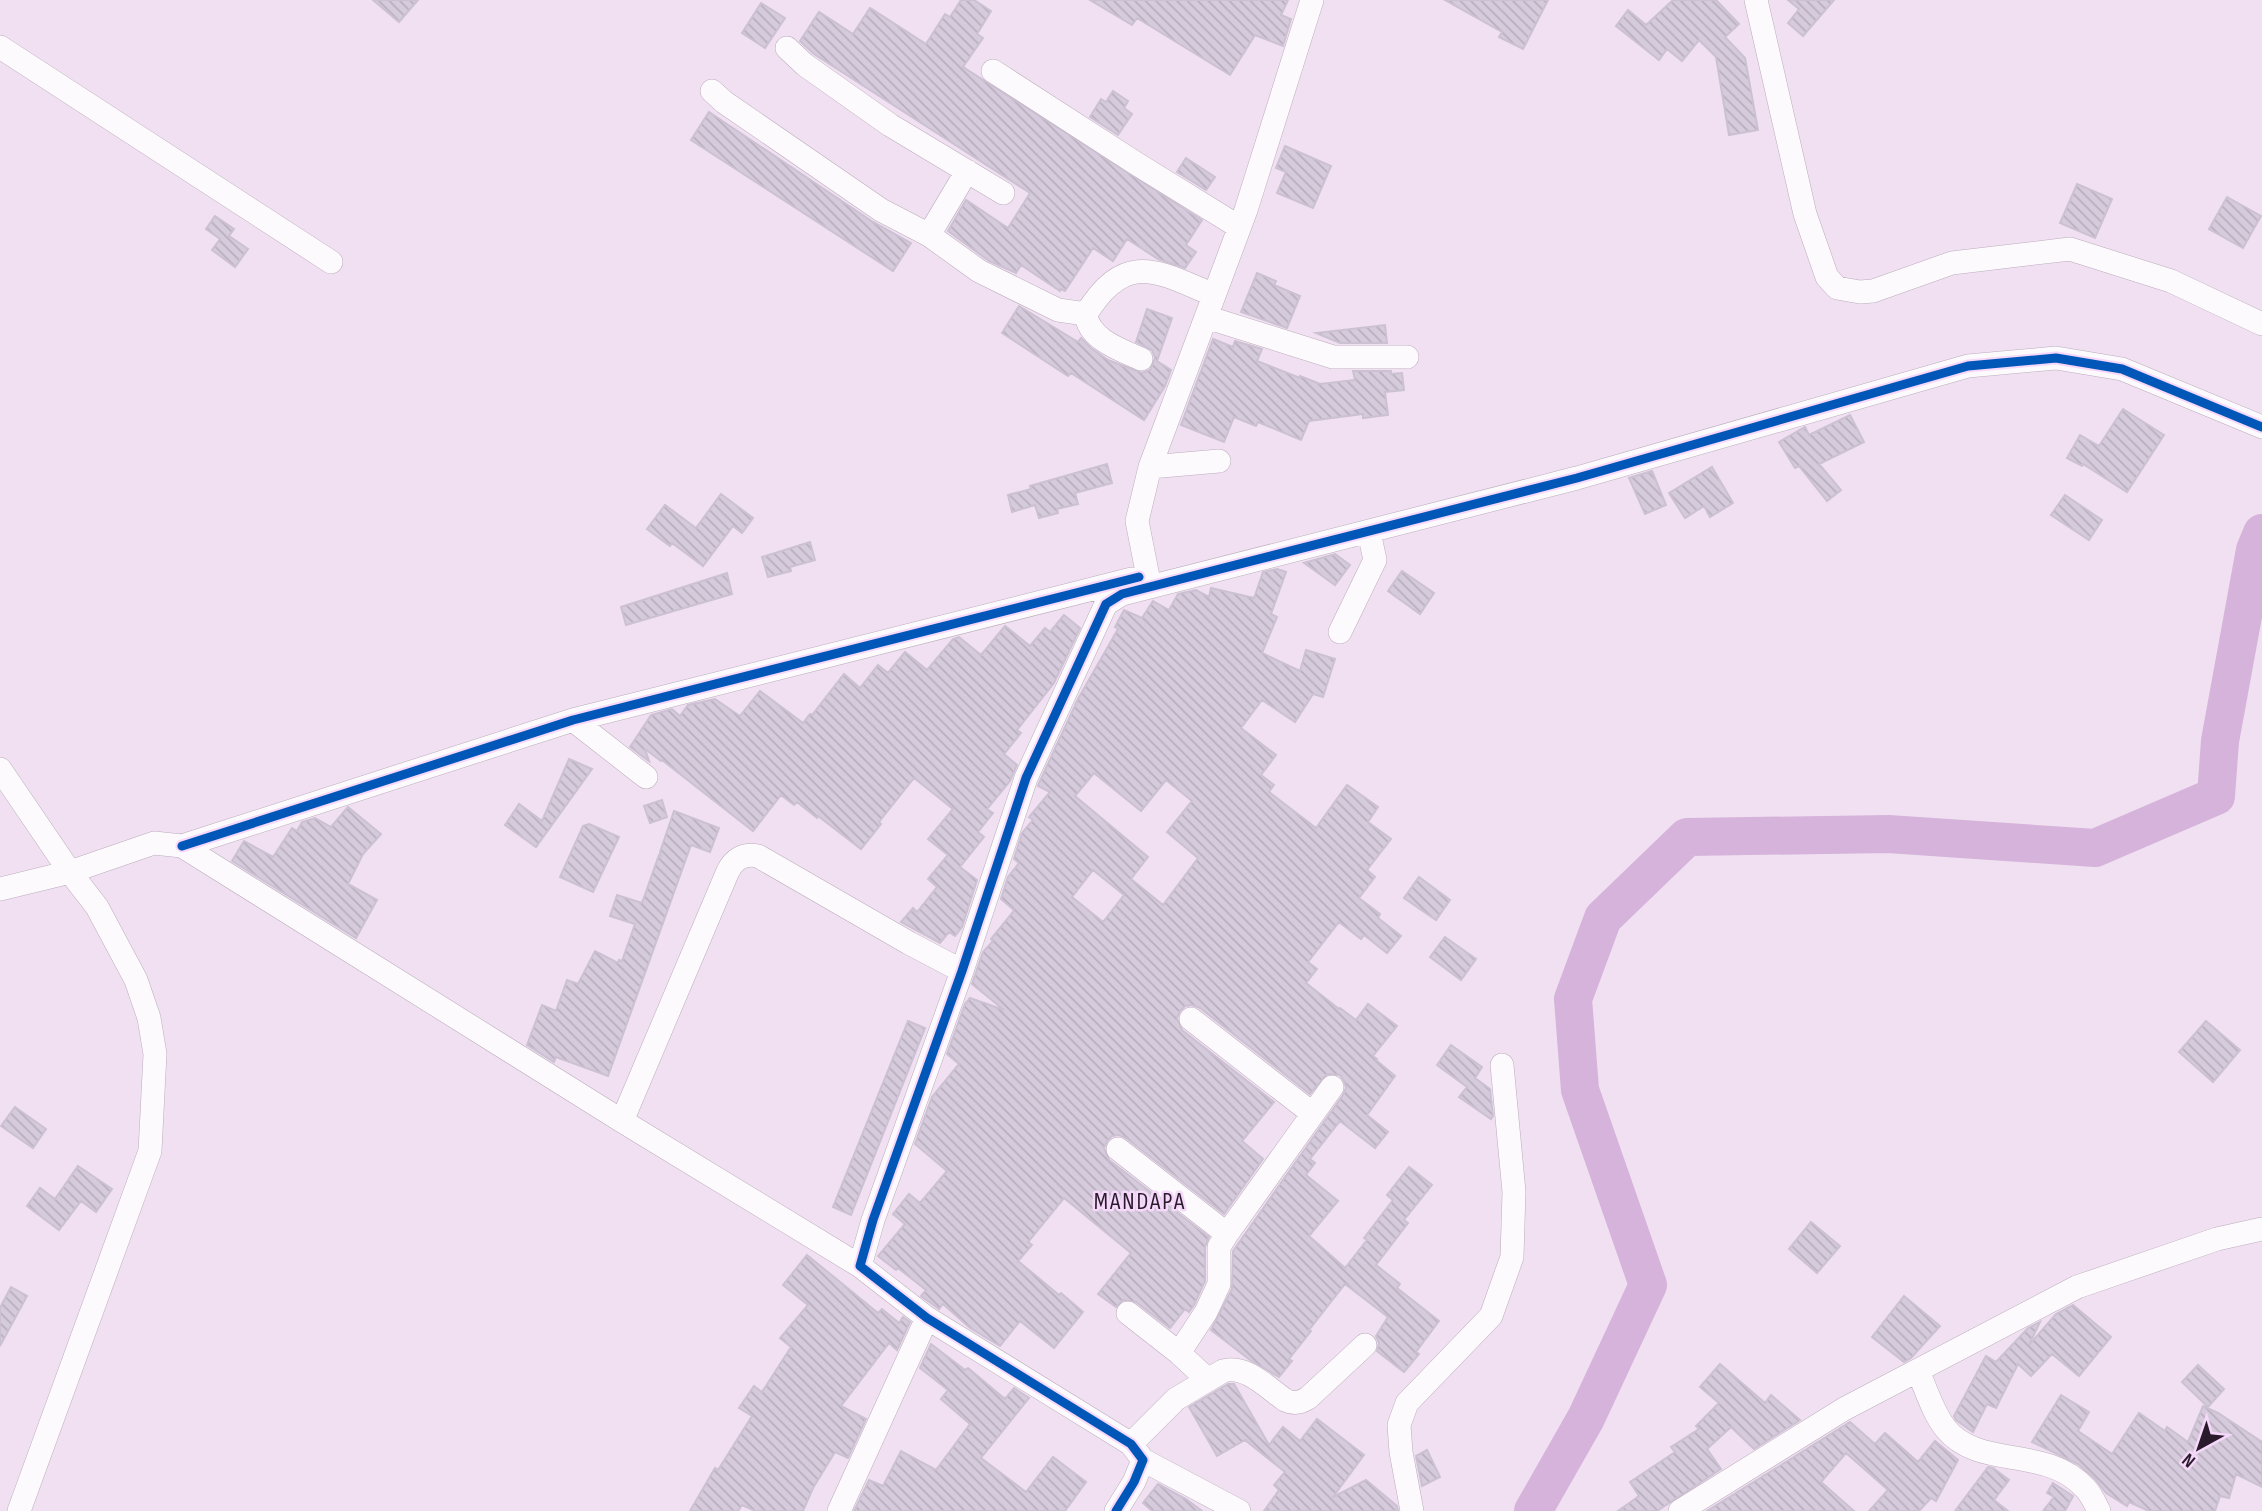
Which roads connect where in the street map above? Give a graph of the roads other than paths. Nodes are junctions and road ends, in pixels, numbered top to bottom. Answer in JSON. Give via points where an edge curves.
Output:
{"nodes":[{"id":1,"x":1312,"y":0,"type":"edge"},
{"id":2,"x":1756,"y":0,"type":"edge"},
{"id":3,"x":0,"y":47,"type":"edge"},
{"id":4,"x":787,"y":48,"type":"dead end"},
{"id":5,"x":993,"y":71,"type":"dead end"},
{"id":6,"x":712,"y":91,"type":"dead end"},
{"id":7,"x":967,"y":171,"type":"junction"},
{"id":8,"x":1003,"y":193,"type":"dead end"},
{"id":9,"x":1239,"y":227,"type":"junction"},
{"id":10,"x":929,"y":234,"type":"junction"},
{"id":11,"x":331,"y":262,"type":"dead end"},
{"id":12,"x":1214,"y":295,"type":"junction"},
{"id":13,"x":1086,"y":314,"type":"junction"},
{"id":14,"x":1206,"y":317,"type":"junction"},
{"id":15,"x":2262,"y":324,"type":"edge"},
{"id":16,"x":1407,"y":357,"type":"dead end"},
{"id":17,"x":1141,"y":359,"type":"dead end"},
{"id":18,"x":2262,"y":427,"type":"edge"},
{"id":19,"x":1219,"y":461,"type":"dead end"},
{"id":20,"x":1150,"y":467,"type":"junction"},
{"id":21,"x":1369,"y":532,"type":"junction"},
{"id":22,"x":1147,"y":576,"type":"junction"},
{"id":23,"x":1340,"y":632,"type":"dead end"},
{"id":24,"x":573,"y":720,"type":"junction"},
{"id":25,"x":0,"y":769,"type":"edge"},
{"id":26,"x":646,"y":777,"type":"dead end"},
{"id":27,"x":183,"y":846,"type":"junction"},
{"id":28,"x":70,"y":872,"type":"junction"},
{"id":29,"x":0,"y":889,"type":"edge"},
{"id":30,"x":962,"y":971,"type":"junction"},
{"id":31,"x":1191,"y":1019,"type":"dead end"},
{"id":32,"x":1502,"y":1065,"type":"dead end"},
{"id":33,"x":1332,"y":1087,"type":"dead end"},
{"id":34,"x":1313,"y":1114,"type":"junction"},
{"id":35,"x":622,"y":1121,"type":"junction"},
{"id":36,"x":1118,"y":1149,"type":"dead end"},
{"id":37,"x":2262,"y":1229,"type":"edge"},
{"id":38,"x":1227,"y":1234,"type":"junction"},
{"id":39,"x":860,"y":1266,"type":"junction"},
{"id":40,"x":1128,"y":1313,"type":"dead end"},
{"id":41,"x":928,"y":1318,"type":"junction"},
{"id":42,"x":1364,"y":1345,"type":"dead end"},
{"id":43,"x":1179,"y":1353,"type":"junction"},
{"id":44,"x":1918,"y":1371,"type":"junction"},
{"id":45,"x":1206,"y":1379,"type":"junction"},
{"id":46,"x":1137,"y":1452,"type":"junction"},
{"id":47,"x":19,"y":1511,"type":"edge"},
{"id":48,"x":839,"y":1511,"type":"edge"},
{"id":49,"x":1116,"y":1511,"type":"edge"},
{"id":50,"x":1239,"y":1511,"type":"edge"},
{"id":51,"x":1412,"y":1511,"type":"edge"},
{"id":52,"x":1680,"y":1511,"type":"edge"},
{"id":53,"x":2099,"y":1511,"type":"edge"}],
"edges":[{"from":1,"to":9,"type":"street"},
{"from":2,"to":15,"type":"street","via":[[1805,214],[1827,277],[1837,288],[1873,291],[1952,263],[2070,249],[2171,281]]},
{"from":3,"to":11,"type":"street"},
{"from":4,"to":7,"type":"street","via":[[890,125]]},
{"from":5,"to":9,"type":"street"},
{"from":6,"to":10,"type":"street","via":[[881,210]]},
{"from":7,"to":8,"type":"street"},
{"from":7,"to":10,"type":"street"},
{"from":9,"to":12,"type":"street"},
{"from":10,"to":13,"type":"street","via":[[979,271],[1028,297],[1065,313]]},
{"from":12,"to":13,"type":"street","via":[[1154,271],[1132,271],[1121,276]]},
{"from":12,"to":14,"type":"street"},
{"from":13,"to":17,"type":"street","via":[[1089,325],[1111,346]]},
{"from":14,"to":16,"type":"street","via":[[1333,357]]},
{"from":14,"to":20,"type":"street"},
{"from":18,"to":21,"type":"street","via":[[2122,369],[2056,358],[1968,366],[1577,478]]},
{"from":19,"to":20,"type":"street"},
{"from":20,"to":22,"type":"street","via":[[1137,521]]},
{"from":21,"to":22,"type":"street"},
{"from":21,"to":23,"type":"street","via":[[1375,559]]},
{"from":22,"to":24,"type":"street"},
{"from":22,"to":30,"type":"street","via":[[1106,604],[1026,778]]},
{"from":24,"to":26,"type":"street"},
{"from":24,"to":27,"type":"street"},
{"from":25,"to":28,"type":"street"},
{"from":27,"to":28,"type":"street","via":[[153,844]]},
{"from":27,"to":35,"type":"street"},
{"from":28,"to":29,"type":"street"},
{"from":28,"to":47,"type":"street","via":[[97,907],[136,979],[149,1018],[155,1054],[150,1152]]},
{"from":30,"to":35,"type":"street","via":[[758,856],[741,856],[731,864]]},
{"from":30,"to":39,"type":"street"},
{"from":31,"to":34,"type":"street"},
{"from":32,"to":51,"type":"street","via":[[1514,1192],[1512,1257],[1491,1316],[1407,1403],[1399,1425]]},
{"from":33,"to":34,"type":"street"},
{"from":34,"to":38,"type":"street"},
{"from":35,"to":39,"type":"street"},
{"from":36,"to":38,"type":"street"},
{"from":37,"to":44,"type":"street","via":[[2217,1239],[2077,1287]]},
{"from":38,"to":43,"type":"street","via":[[1219,1247],[1219,1284]]},
{"from":39,"to":41,"type":"street"},
{"from":40,"to":43,"type":"street"},
{"from":41,"to":46,"type":"street"},
{"from":41,"to":48,"type":"street"},
{"from":42,"to":45,"type":"street","via":[[1299,1402],[1291,1403],[1236,1369]]},
{"from":43,"to":45,"type":"street"},
{"from":44,"to":52,"type":"street","via":[[1844,1409]]},
{"from":44,"to":53,"type":"street","via":[[1946,1429],[1966,1445],[1991,1455],[2050,1465],[2071,1475],[2088,1490]]},
{"from":45,"to":46,"type":"street","via":[[1175,1399]]},
{"from":46,"to":49,"type":"street","via":[[1134,1482]]},
{"from":46,"to":50,"type":"street"}]}
